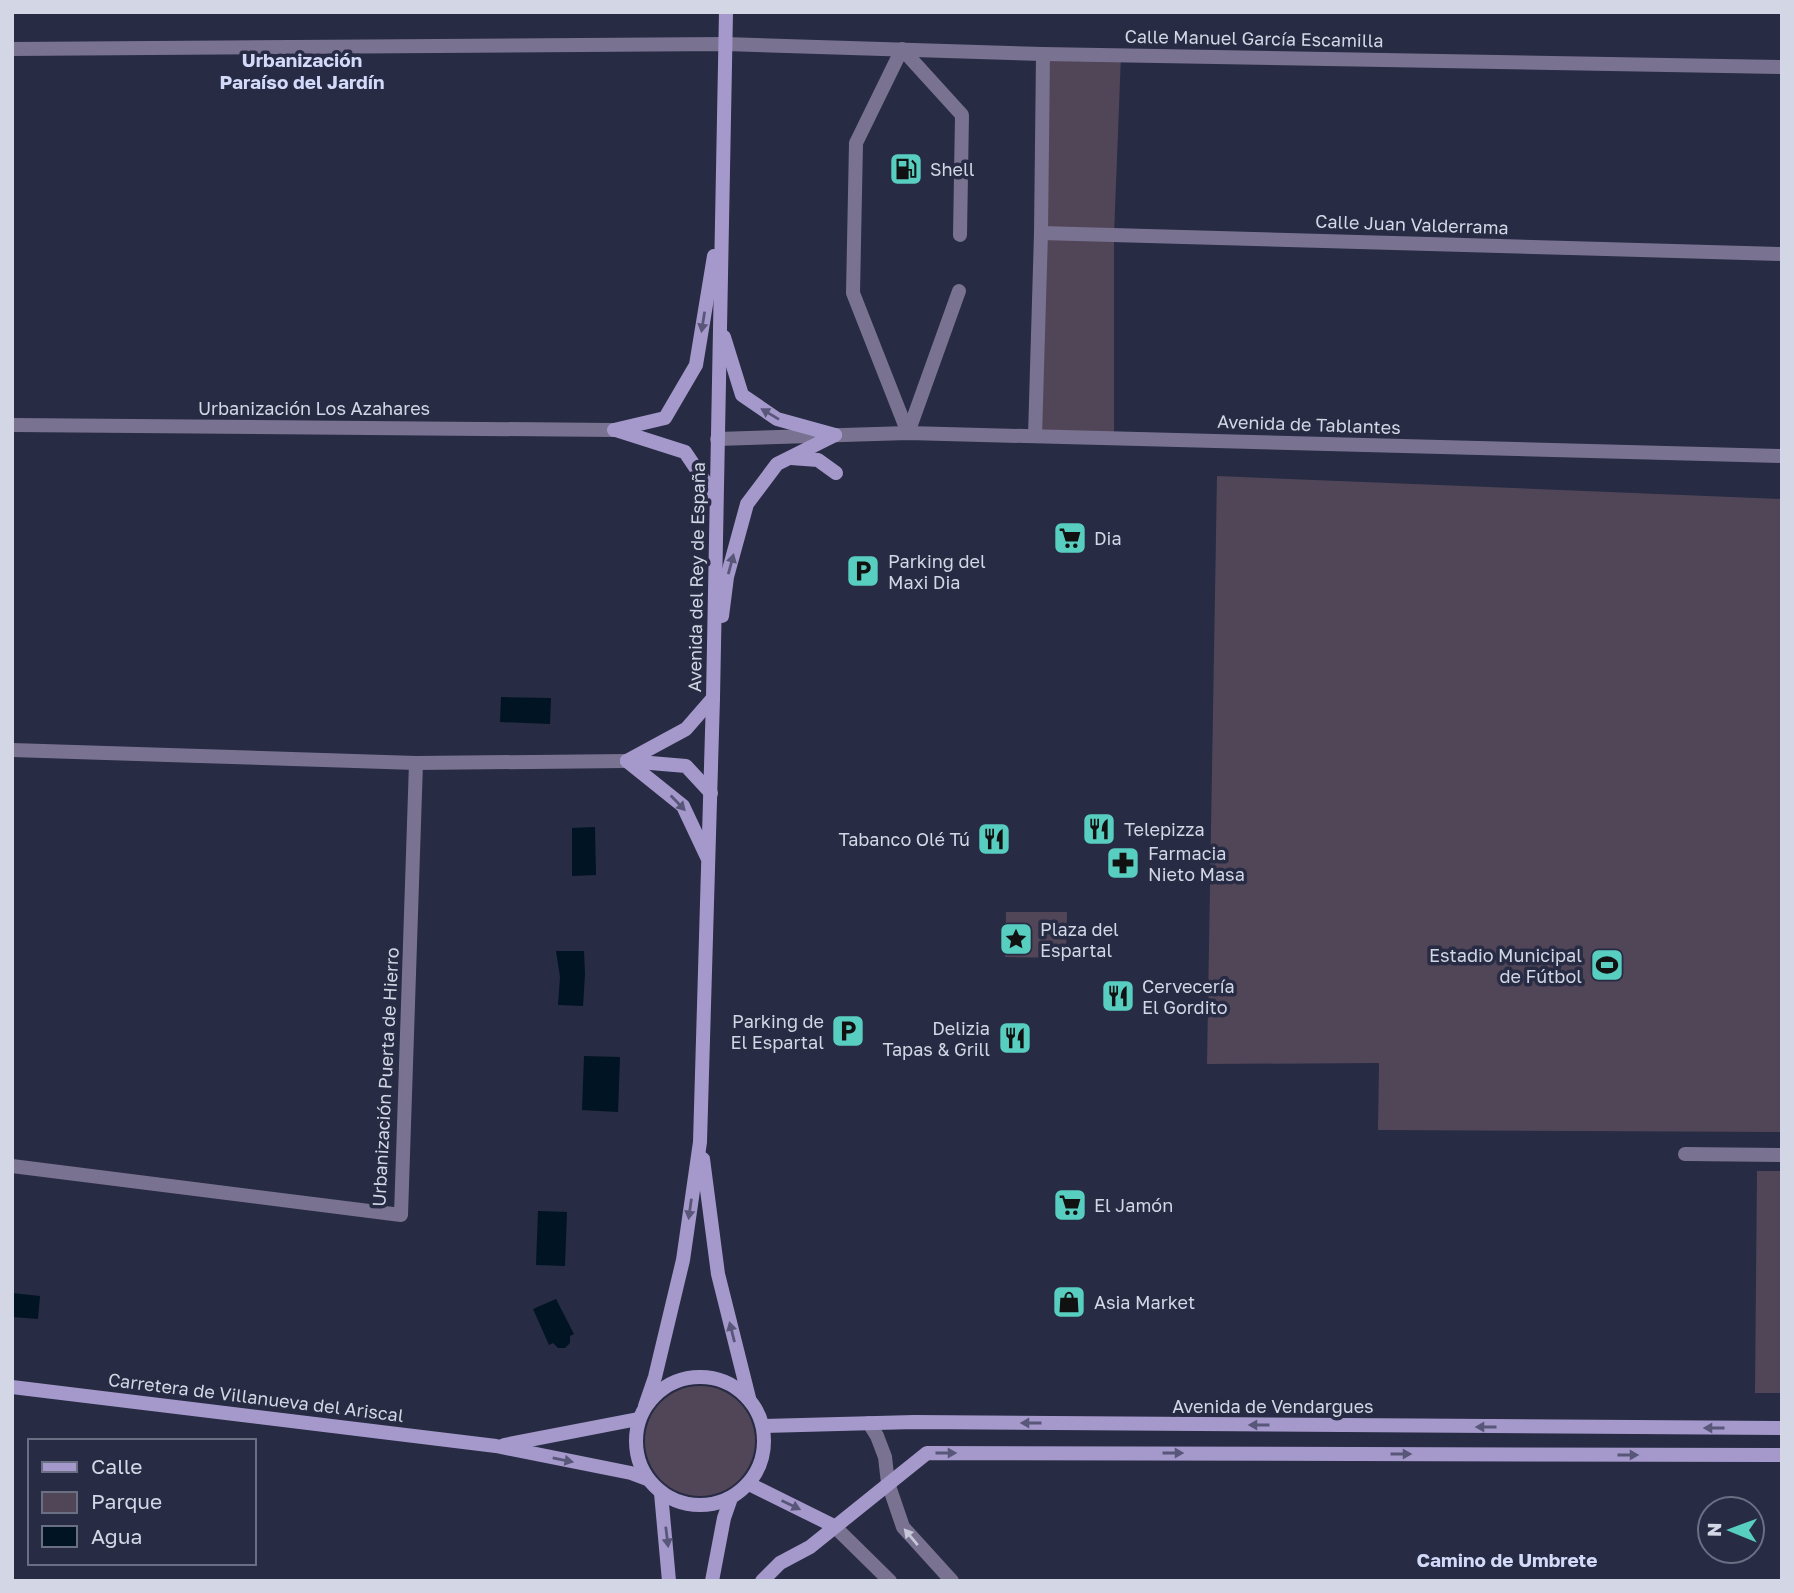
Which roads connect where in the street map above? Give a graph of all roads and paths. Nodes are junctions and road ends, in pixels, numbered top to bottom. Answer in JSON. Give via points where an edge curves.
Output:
{"nodes":[{"id":1,"x":726,"y":12,"type":"edge"},
{"id":2,"x":725,"y":44,"type":"junction"},
{"id":3,"x":12,"y":49,"type":"edge"},
{"id":4,"x":902,"y":49,"type":"junction"},
{"id":5,"x":1043,"y":54,"type":"junction"},
{"id":6,"x":1782,"y":67,"type":"edge"},
{"id":7,"x":722,"y":206,"type":"junction"},
{"id":8,"x":1041,"y":233,"type":"junction"},
{"id":9,"x":960,"y":235,"type":"dead end"},
{"id":10,"x":1782,"y":254,"type":"edge"},
{"id":11,"x":959,"y":291,"type":"dead end"},
{"id":12,"x":720,"y":323,"type":"junction"},
{"id":13,"x":12,"y":425,"type":"edge"},
{"id":14,"x":614,"y":430,"type":"junction"},
{"id":15,"x":908,"y":433,"type":"junction"},
{"id":16,"x":835,"y":435,"type":"junction"},
{"id":17,"x":1035,"y":436,"type":"junction"},
{"id":18,"x":717,"y":439,"type":"junction"},
{"id":19,"x":1782,"y":456,"type":"edge"},
{"id":20,"x":790,"y":458,"type":"junction"},
{"id":21,"x":836,"y":473,"type":"dead end"},
{"id":22,"x":716,"y":498,"type":"junction"},
{"id":23,"x":713,"y":680,"type":"junction"},
{"id":24,"x":713,"y":698,"type":"junction"},
{"id":25,"x":12,"y":750,"type":"edge"},
{"id":26,"x":627,"y":761,"type":"junction"},
{"id":27,"x":416,"y":763,"type":"junction"},
{"id":28,"x":711,"y":793,"type":"junction"},
{"id":29,"x":708,"y":861,"type":"junction"},
{"id":30,"x":700,"y":1142,"type":"junction"},
{"id":31,"x":1685,"y":1154,"type":"dead end"},
{"id":32,"x":1782,"y":1155,"type":"edge"},
{"id":33,"x":12,"y":1166,"type":"edge"},
{"id":34,"x":12,"y":1387,"type":"edge"},
{"id":35,"x":749,"y":1398,"type":"junction"},
{"id":36,"x":642,"y":1413,"type":"junction"},
{"id":37,"x":869,"y":1423,"type":"junction"},
{"id":38,"x":764,"y":1426,"type":"junction"},
{"id":39,"x":1782,"y":1428,"type":"edge"},
{"id":40,"x":496,"y":1446,"type":"junction"},
{"id":41,"x":1782,"y":1455,"type":"edge"},
{"id":42,"x":647,"y":1479,"type":"junction"},
{"id":43,"x":888,"y":1483,"type":"junction"},
{"id":44,"x":749,"y":1484,"type":"junction"},
{"id":45,"x":661,"y":1493,"type":"junction"},
{"id":46,"x":731,"y":1498,"type":"junction"},
{"id":47,"x":834,"y":1526,"type":"junction"},
{"id":48,"x":669,"y":1581,"type":"edge"},
{"id":49,"x":714,"y":1581,"type":"edge"},
{"id":50,"x":762,"y":1581,"type":"edge"},
{"id":51,"x":890,"y":1581,"type":"edge"},
{"id":52,"x":952,"y":1581,"type":"edge"}],
"edges":[{"from":1,"to":2,"type":"main road","name":"Avenida del Rey de España"},
{"from":2,"to":3,"type":"street"},
{"from":2,"to":4,"type":"street","name":"Calle Manuel García Escamilla"},
{"from":2,"to":7,"type":"main road","name":"Avenida del Rey de España"},
{"from":4,"to":5,"type":"street","name":"Calle Manuel García Escamilla"},
{"from":4,"to":9,"type":"street","via":[[962,115]]},
{"from":4,"to":15,"type":"street","via":[[856,142],[853,293]]},
{"from":5,"to":6,"type":"street","name":"Calle Manuel García Escamilla"},
{"from":5,"to":8,"type":"street"},
{"from":7,"to":12,"type":"main road","name":"Avenida del Rey de España"},
{"from":7,"to":14,"type":"main road","one_way":true,"via":[[696,365],[665,418]]},
{"from":8,"to":10,"type":"street","name":"Calle Juan Valderrama"},
{"from":8,"to":17,"type":"street"},
{"from":11,"to":15,"type":"street"},
{"from":16,"to":12,"type":"main road","one_way":true,"via":[[777,419],[742,396]]},
{"from":12,"to":18,"type":"main road","name":"Avenida del Rey de España"},
{"from":13,"to":14,"type":"street","name":"Urbanización Los Azahares"},
{"from":14,"to":22,"type":"main road","via":[[685,452]]},
{"from":15,"to":16,"type":"street","name":"Avenida de Tablantes"},
{"from":15,"to":17,"type":"street","name":"Avenida de Tablantes"},
{"from":16,"to":18,"type":"street","name":"Avenida de Tablantes"},
{"from":16,"to":20,"type":"main road"},
{"from":17,"to":19,"type":"street","name":"Avenida de Tablantes"},
{"from":18,"to":22,"type":"main road","name":"Avenida del Rey de España"},
{"from":20,"to":21,"type":"main road","via":[[818,460]]},
{"from":23,"to":20,"type":"main road","one_way":true,"via":[[727,577],[747,504],[777,464]]},
{"from":22,"to":23,"type":"main road","name":"Avenida del Rey de España"},
{"from":23,"to":24,"type":"main road","name":"Avenida del Rey de España"},
{"from":24,"to":26,"type":"main road","via":[[686,729]]},
{"from":24,"to":28,"type":"main road","name":"Avenida del Rey de España"},
{"from":25,"to":27,"type":"street"},
{"from":26,"to":27,"type":"street"},
{"from":26,"to":28,"type":"main road","via":[[686,766]]},
{"from":26,"to":29,"type":"main road","one_way":true,"via":[[683,806]]},
{"from":27,"to":33,"type":"street","name":"Urbanización Puerta de Hierro","via":[[401,1215]]},
{"from":28,"to":29,"type":"main road","name":"Avenida del Rey de España"},
{"from":29,"to":30,"type":"main road","name":"Avenida del Rey de España"},
{"from":35,"to":30,"type":"main road","name":"Avenida del Rey de España","one_way":true,"via":[[718,1274]]},
{"from":30,"to":36,"type":"main road","name":"Avenida del Rey de España","one_way":true,"via":[[683,1260]]},
{"from":31,"to":32,"type":"street"},
{"from":34,"to":40,"type":"main road","name":"Carretera de Villanueva del Ariscal"},
{"from":35,"to":36,"type":"main road","via":[[731,1384],[703,1376],[680,1379],[660,1390]]},
{"from":35,"to":38,"type":"main road"},
{"from":36,"to":40,"type":"main road"},
{"from":36,"to":42,"type":"main road","via":[[638,1459]]},
{"from":37,"to":38,"type":"main road","name":"Avenida de Vendargues"},
{"from":39,"to":37,"type":"main road","name":"Avenida de Vendargues","one_way":true},
{"from":37,"to":43,"type":"street","via":[[886,1457]]},
{"from":38,"to":44,"type":"main road","via":[[760,1465]]},
{"from":40,"to":42,"type":"main road","one_way":true},
{"from":43,"to":41,"type":"main road","one_way":true,"via":[[927,1453]]},
{"from":42,"to":45,"type":"main road"},
{"from":43,"to":47,"type":"main road"},
{"from":52,"to":43,"type":"street","one_way":true,"via":[[903,1527]]},
{"from":44,"to":46,"type":"main road"},
{"from":44,"to":47,"type":"main road","one_way":true},
{"from":45,"to":46,"type":"main road","via":[[696,1506]]},
{"from":45,"to":48,"type":"main road","one_way":true},
{"from":46,"to":49,"type":"main road"},
{"from":47,"to":50,"type":"main road"},
{"from":47,"to":51,"type":"street"}]}
